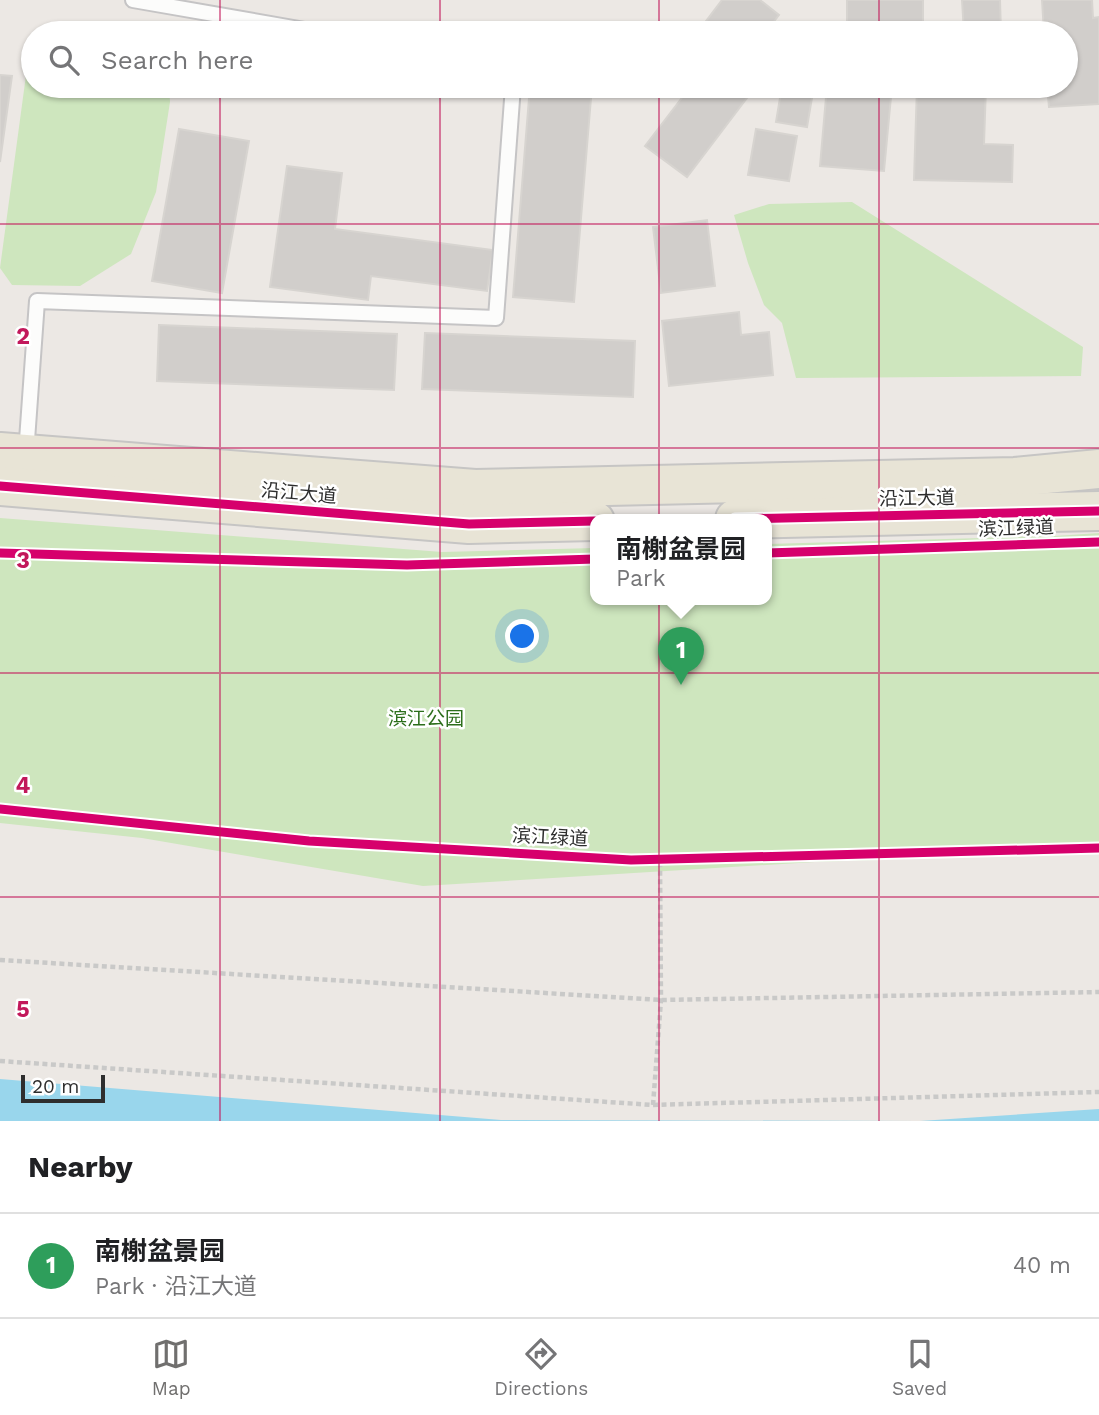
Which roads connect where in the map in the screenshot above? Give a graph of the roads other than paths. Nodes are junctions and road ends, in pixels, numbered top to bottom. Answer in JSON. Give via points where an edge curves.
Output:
{"nodes":[{"id":1,"x":133,"y":0,"type":"edge"},
{"id":2,"x":253,"y":21,"type":"edge"},
{"id":3,"x":512,"y":98,"type":"edge"},
{"id":4,"x":13,"y":453,"type":"edge"},
{"id":5,"x":1099,"y":469,"type":"edge"},
{"id":6,"x":0,"y":486,"type":"edge"},
{"id":7,"x":1099,"y":511,"type":"edge"},
{"id":8,"x":772,"y":518,"type":"edge"},
{"id":9,"x":590,"y":521,"type":"edge"}],
"edges":[{"from":1,"to":2,"type":"lane"},
{"from":3,"to":4,"type":"lane","via":[[496,318],[37,300]]},
{"from":4,"to":5,"type":"main road","name":"沿江大道","via":[[475,489],[1015,477]]},
{"from":6,"to":9,"type":"main road","name":"沿江大道","via":[[468,524]]},
{"from":7,"to":8,"type":"main road","name":"沿江大道"}]}
